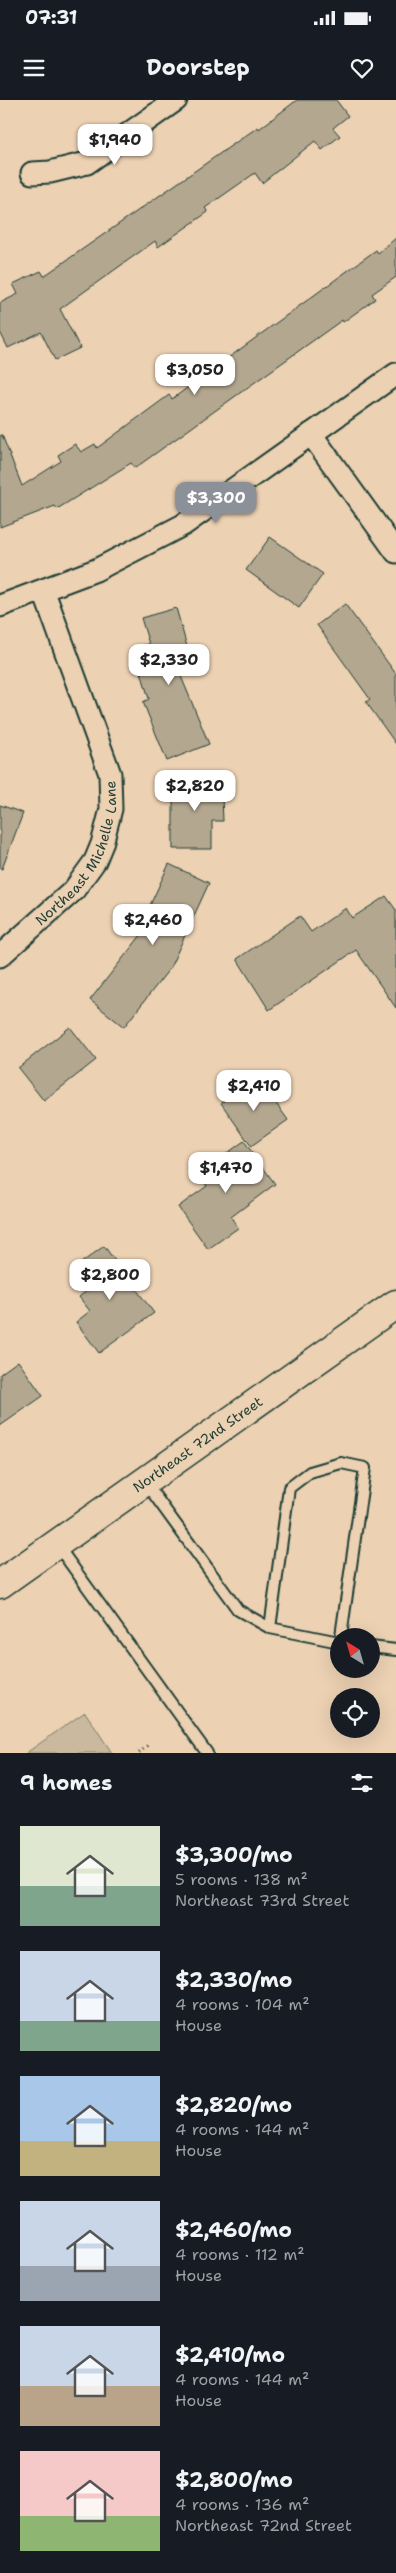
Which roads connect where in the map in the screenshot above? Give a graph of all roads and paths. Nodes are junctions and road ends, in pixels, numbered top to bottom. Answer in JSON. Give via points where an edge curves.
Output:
{"nodes":[{"id":1,"x":176,"y":100,"type":"edge"},
{"id":2,"x":32,"y":173,"type":"dead end"},
{"id":3,"x":396,"y":374,"type":"edge"},
{"id":4,"x":311,"y":434,"type":"junction"},
{"id":5,"x":396,"y":552,"type":"edge"},
{"id":6,"x":44,"y":592,"type":"junction"},
{"id":7,"x":0,"y":606,"type":"edge"},
{"id":8,"x":0,"y":956,"type":"edge"},
{"id":9,"x":396,"y":1304,"type":"edge"},
{"id":10,"x":145,"y":1482,"type":"junction"},
{"id":11,"x":56,"y":1544,"type":"junction"},
{"id":12,"x":0,"y":1584,"type":"edge"},
{"id":13,"x":270,"y":1628,"type":"junction"},
{"id":14,"x":342,"y":1628,"type":"edge"},
{"id":15,"x":330,"y":1640,"type":"edge"},
{"id":16,"x":380,"y":1648,"type":"edge"},
{"id":17,"x":396,"y":1650,"type":"edge"},
{"id":18,"x":148,"y":1745,"type":"dead end"},
{"id":19,"x":139,"y":1753,"type":"edge"},
{"id":20,"x":207,"y":1753,"type":"edge"}],
"edges":[{"from":1,"to":2,"type":"street","via":[[87,163]]},
{"from":3,"to":4,"type":"street"},
{"from":4,"to":5,"type":"street"},
{"from":4,"to":6,"type":"street","via":[[182,525],[96,570]]},
{"from":6,"to":7,"type":"street"},
{"from":6,"to":8,"type":"street","name":"Northeast Michelle Lane","via":[[110,774],[111,809],[95,861],[74,890]]},
{"from":9,"to":10,"type":"main road","name":"Northeast 72nd Street"},
{"from":10,"to":11,"type":"main road","name":"Northeast 72nd Street"},
{"from":10,"to":13,"type":"lane","via":[[238,1610]]},
{"from":11,"to":12,"type":"main road","name":"Northeast 72nd Street"},
{"from":11,"to":20,"type":"lane"},
{"from":13,"to":14,"type":"lane","via":[[289,1488],[310,1472],[341,1462],[365,1468]]},
{"from":13,"to":15,"type":"lane"},
{"from":16,"to":17,"type":"lane"},
{"from":18,"to":19,"type":"path"}]}
